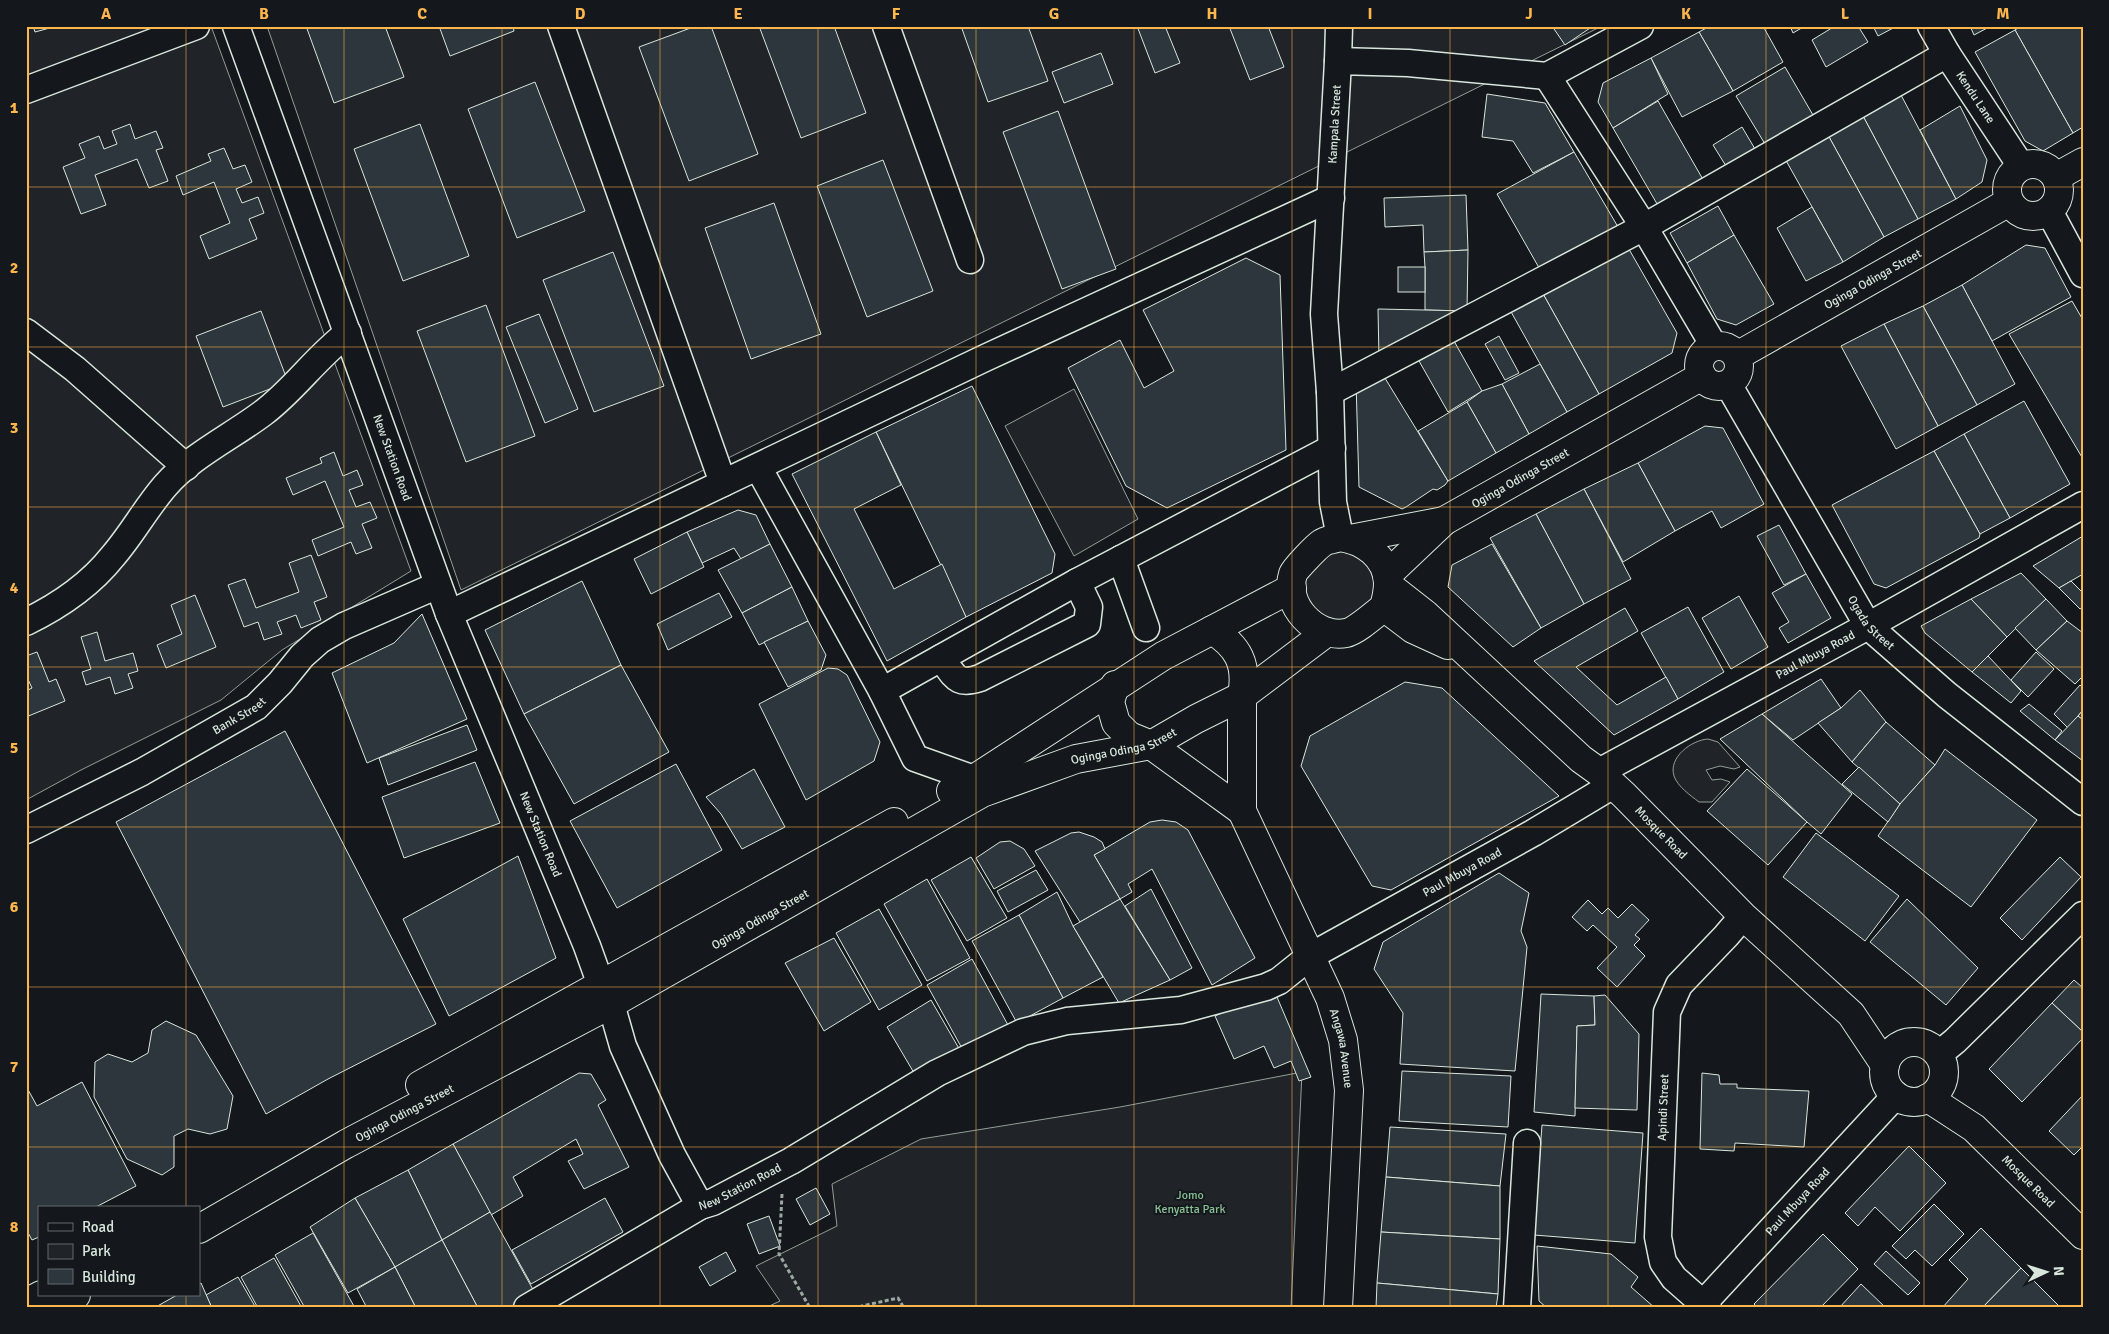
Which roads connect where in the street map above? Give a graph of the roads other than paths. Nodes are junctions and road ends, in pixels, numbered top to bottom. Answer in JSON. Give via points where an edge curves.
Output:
{"nodes":[{"id":1,"x":196,"y":26,"type":"edge"},
{"id":2,"x":236,"y":26,"type":"edge"},
{"id":3,"x":561,"y":26,"type":"edge"},
{"id":4,"x":886,"y":26,"type":"edge"},
{"id":5,"x":1339,"y":26,"type":"edge"},
{"id":6,"x":1640,"y":26,"type":"edge"},
{"id":7,"x":1931,"y":26,"type":"edge"},
{"id":8,"x":1947,"y":54,"type":"junction"},
{"id":9,"x":1338,"y":61,"type":"junction"},
{"id":10,"x":1547,"y":76,"type":"junction"},
{"id":11,"x":26,"y":90,"type":"edge"},
{"id":12,"x":2083,"y":162,"type":"edge"},
{"id":13,"x":2021,"y":166,"type":"junction"},
{"id":14,"x":2056,"y":177,"type":"junction"},
{"id":15,"x":1331,"y":198,"type":"junction"},
{"id":16,"x":2010,"y":202,"type":"junction"},
{"id":17,"x":2049,"y":211,"type":"junction"},
{"id":18,"x":1644,"y":227,"type":"junction"},
{"id":19,"x":970,"y":260,"type":"dead end"},
{"id":20,"x":2083,"y":274,"type":"edge"},
{"id":21,"x":26,"y":332,"type":"edge"},
{"id":22,"x":348,"y":333,"type":"junction"},
{"id":23,"x":1726,"y":351,"type":"junction"},
{"id":24,"x":1702,"y":376,"type":"junction"},
{"id":25,"x":1728,"y":384,"type":"junction"},
{"id":26,"x":1330,"y":392,"type":"junction"},
{"id":27,"x":1332,"y":448,"type":"junction"},
{"id":28,"x":186,"y":467,"type":"junction"},
{"id":29,"x":758,"y":467,"type":"junction"},
{"id":30,"x":723,"y":483,"type":"junction"},
{"id":31,"x":2083,"y":505,"type":"edge"},
{"id":32,"x":1444,"y":522,"type":"junction"},
{"id":33,"x":1338,"y":539,"type":"junction"},
{"id":34,"x":1121,"y":559,"type":"junction"},
{"id":35,"x":1077,"y":582,"type":"junction"},
{"id":36,"x":438,"y":585,"type":"junction"},
{"id":37,"x":1292,"y":588,"type":"junction"},
{"id":38,"x":1386,"y":589,"type":"junction"},
{"id":39,"x":449,"y":614,"type":"junction"},
{"id":40,"x":26,"y":622,"type":"edge"},
{"id":41,"x":1868,"y":626,"type":"junction"},
{"id":42,"x":1146,"y":628,"type":"dead end"},
{"id":43,"x":1212,"y":630,"type":"junction"},
{"id":44,"x":1327,"y":632,"type":"junction"},
{"id":45,"x":941,"y":658,"type":"junction"},
{"id":46,"x":1115,"y":686,"type":"junction"},
{"id":47,"x":882,"y":692,"type":"junction"},
{"id":48,"x":1242,"y":696,"type":"junction"},
{"id":49,"x":1151,"y":745,"type":"junction"},
{"id":50,"x":1606,"y":779,"type":"junction"},
{"id":51,"x":978,"y":786,"type":"junction"},
{"id":52,"x":2083,"y":802,"type":"edge"},
{"id":53,"x":1242,"y":811,"type":"junction"},
{"id":54,"x":26,"y":830,"type":"edge"},
{"id":55,"x":2083,"y":914,"type":"edge"},
{"id":56,"x":1743,"y":916,"type":"junction"},
{"id":57,"x":1309,"y":957,"type":"junction"},
{"id":58,"x":606,"y":994,"type":"junction"},
{"id":59,"x":1851,"y":1014,"type":"junction"},
{"id":60,"x":1111,"y":1017,"type":"joint"},
{"id":61,"x":1906,"y":1042,"type":"junction"},
{"id":62,"x":1885,"y":1064,"type":"junction"},
{"id":63,"x":1937,"y":1077,"type":"junction"},
{"id":64,"x":1896,"y":1095,"type":"junction"},
{"id":65,"x":1527,"y":1143,"type":"dead end"},
{"id":66,"x":700,"y":1206,"type":"junction"},
{"id":67,"x":200,"y":1209,"type":"edge"},
{"id":68,"x":200,"y":1228,"type":"edge"},
{"id":69,"x":2083,"y":1235,"type":"edge"},
{"id":70,"x":38,"y":1296,"type":"edge"},
{"id":71,"x":74,"y":1296,"type":"edge"},
{"id":72,"x":26,"y":1303,"type":"edge"},
{"id":73,"x":1703,"y":1306,"type":"edge"},
{"id":74,"x":53,"y":1308,"type":"edge"},
{"id":75,"x":527,"y":1308,"type":"edge"},
{"id":76,"x":1338,"y":1308,"type":"edge"},
{"id":77,"x":1517,"y":1308,"type":"edge"}],
"edges":[{"from":1,"to":11,"type":"street"},
{"from":2,"to":22,"type":"street","name":"New Station Road"},
{"from":3,"to":30,"type":"street"},
{"from":4,"to":19,"type":"street"},
{"from":5,"to":9,"type":"street","name":"Kampala Street"},
{"from":6,"to":10,"type":"street"},
{"from":7,"to":8,"type":"street","name":"Kendu Lane"},
{"from":8,"to":13,"type":"street","name":"Kendu Lane"},
{"from":8,"to":18,"type":"street"},
{"from":9,"to":10,"type":"street","via":[[1408,63]]},
{"from":9,"to":15,"type":"street","name":"Kampala Street"},
{"from":10,"to":18,"type":"street"},
{"from":12,"to":14,"type":"main road"},
{"from":13,"to":14,"type":"main road","via":[[2038,164]]},
{"from":13,"to":16,"type":"main road","via":[[2008,182],[2006,190]]},
{"from":14,"to":17,"type":"main road","via":[[2059,192]]},
{"from":15,"to":26,"type":"street","name":"Kampala Street","via":[[1324,314]]},
{"from":15,"to":29,"type":"street"},
{"from":16,"to":17,"type":"main road","via":[[2016,211],[2032,217]]},
{"from":16,"to":23,"type":"main road","name":"Oginga Odinga Street"},
{"from":17,"to":20,"type":"street"},
{"from":18,"to":23,"type":"street"},
{"from":18,"to":26,"type":"street"},
{"from":21,"to":28,"type":"street","via":[[75,369]]},
{"from":22,"to":28,"type":"street","via":[[325,351],[263,413]]},
{"from":22,"to":36,"type":"street","name":"New Station Road"},
{"from":23,"to":24,"type":"main road","via":[[1703,355],[1700,362]]},
{"from":23,"to":25,"type":"main road","via":[[1740,364],[1735,379]]},
{"from":24,"to":25,"type":"main road","via":[[1711,384]]},
{"from":24,"to":32,"type":"main road","name":"Oginga Odinga Street"},
{"from":25,"to":41,"type":"street","name":"Ogada Street"},
{"from":26,"to":27,"type":"street","name":"Kampala Street"},
{"from":27,"to":33,"type":"street","name":"Kampala Street","via":[[1333,502]]},
{"from":27,"to":34,"type":"street"},
{"from":28,"to":40,"type":"street","via":[[166,485],[113,557],[83,587]]},
{"from":29,"to":30,"type":"street"},
{"from":29,"to":47,"type":"street"},
{"from":30,"to":39,"type":"street"},
{"from":31,"to":41,"type":"street","name":"Paul Mbuya Road"},
{"from":32,"to":33,"type":"main road"},
{"from":32,"to":38,"type":"main road"},
{"from":33,"to":37,"type":"main road","via":[[1294,574]]},
{"from":33,"to":38,"type":"main road","via":[[1363,543],[1374,552],[1382,563]]},
{"from":34,"to":35,"type":"street"},
{"from":34,"to":42,"type":"street"},
{"from":35,"to":45,"type":"street"},
{"from":35,"to":45,"type":"street","via":[[1089,607],[1087,624],[968,682],[957,679]]},
{"from":36,"to":39,"type":"street","name":"New Station Road"},
{"from":36,"to":54,"type":"street","name":"Bank Street","via":[[344,626],[320,640],[256,707],[142,772]]},
{"from":37,"to":43,"type":"main road","name":"Oginga Odinga Street"},
{"from":37,"to":44,"type":"main road","via":[[1295,603],[1303,616]]},
{"from":38,"to":44,"type":"main road","via":[[1348,633]]},
{"from":38,"to":50,"type":"main road","name":"Mosque Road","via":[[1413,629],[1468,654]]},
{"from":39,"to":58,"type":"street","name":"New Station Road"},
{"from":41,"to":50,"type":"street","name":"Paul Mbuya Road"},
{"from":41,"to":52,"type":"street","name":"Ogada Street","via":[[1947,696]]},
{"from":43,"to":46,"type":"main road","name":"Oginga Odinga Street"},
{"from":43,"to":48,"type":"main road","name":"Angawa Avenue","via":[[1228,640],[1239,657],[1246,678]]},
{"from":44,"to":48,"type":"main road","name":"Oginga Odinga Street"},
{"from":45,"to":47,"type":"street"},
{"from":46,"to":49,"type":"main road","name":"Angawa Avenue","via":[[1110,702],[1116,723],[1129,736]]},
{"from":46,"to":51,"type":"main road","name":"Oginga Odinga Street"},
{"from":47,"to":51,"type":"street","via":[[914,758]]},
{"from":48,"to":49,"type":"main road","name":"Oginga Odinga Street"},
{"from":48,"to":53,"type":"main road","name":"Angawa Avenue"},
{"from":49,"to":51,"type":"main road","name":"Oginga Odinga Street","via":[[1076,759]]},
{"from":49,"to":53,"type":"main road","name":"Angawa Avenue"},
{"from":50,"to":56,"type":"main road","name":"Mosque Road"},
{"from":50,"to":57,"type":"street","name":"Paul Mbuya Road","via":[[1533,833]]},
{"from":51,"to":58,"type":"main road","name":"Oginga Odinga Street","via":[[830,856]]},
{"from":53,"to":57,"type":"main road","name":"Angawa Avenue","via":[[1300,931]]},
{"from":55,"to":63,"type":"street","via":[[1955,1041]]},
{"from":56,"to":59,"type":"main road","name":"Mosque Road"},
{"from":56,"to":73,"type":"street","name":"Apindi Street","via":[[1680,985],[1667,1012],[1658,1237],[1663,1262],[1674,1278]]},
{"from":57,"to":60,"type":"street","name":"Paul Mbuya Road","via":[[1279,981],[1266,987],[1181,1010]]},
{"from":57,"to":76,"type":"main road","name":"Angawa Avenue","via":[[1330,998],[1343,1040],[1349,1090]]},
{"from":58,"to":66,"type":"street","name":"New Station Road","via":[[623,1046],[672,1155]]},
{"from":58,"to":67,"type":"main road","name":"Oginga Odinga Street"},
{"from":58,"to":68,"type":"main road","name":"Oginga Odinga Street"},
{"from":59,"to":61,"type":"main road","name":"Mosque Road"},
{"from":59,"to":62,"type":"main road","name":"Mosque Road"},
{"from":60,"to":66,"type":"street","name":"New Station Road","via":[[1067,1021],[1023,1032],[937,1073],[791,1161]]},
{"from":61,"to":62,"type":"main road","via":[[1893,1050]]},
{"from":61,"to":63,"type":"main road","via":[[1926,1044]]},
{"from":62,"to":64,"type":"main road","via":[[1886,1082]]},
{"from":63,"to":64,"type":"main road","via":[[1917,1102],[1906,1101]]},
{"from":63,"to":69,"type":"main road","name":"Mosque Road","via":[[1974,1128]]},
{"from":64,"to":73,"type":"street","name":"Paul Mbuya Road"},
{"from":65,"to":77,"type":"street"},
{"from":66,"to":75,"type":"street"},
{"from":70,"to":72,"type":"main road"},
{"from":71,"to":74,"type":"main road"}]}
